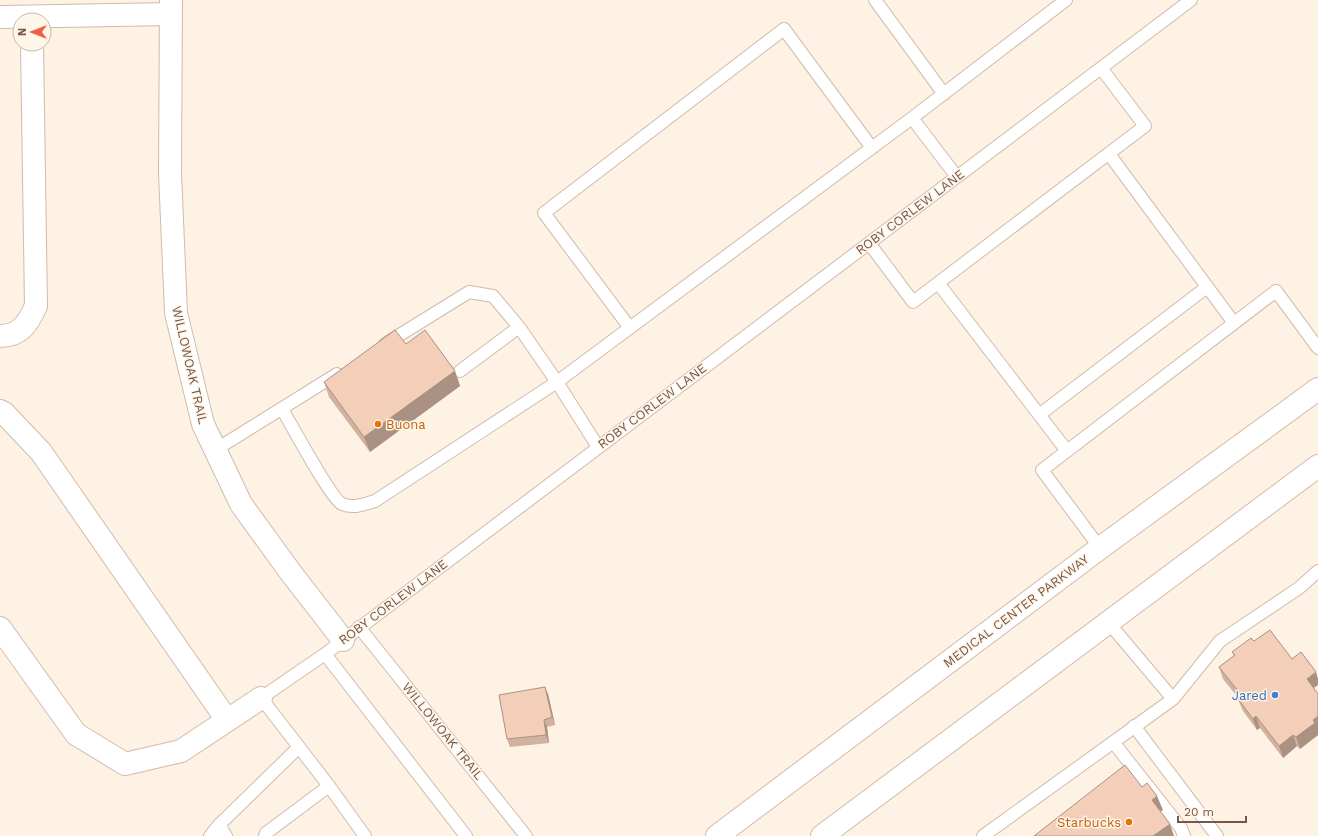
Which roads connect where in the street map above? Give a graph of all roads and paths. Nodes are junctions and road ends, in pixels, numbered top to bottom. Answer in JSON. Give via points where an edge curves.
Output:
{"nodes":[{"id":1,"x":875,"y":0,"type":"edge"},
{"id":2,"x":1066,"y":0,"type":"edge"},
{"id":3,"x":1184,"y":2,"type":"edge"},
{"id":4,"x":171,"y":7,"type":"edge"},
{"id":5,"x":32,"y":12,"type":"edge"},
{"id":6,"x":12,"y":15,"type":"edge"},
{"id":7,"x":0,"y":17,"type":"edge"},
{"id":8,"x":32,"y":52,"type":"edge"},
{"id":9,"x":1101,"y":68,"type":"junction"},
{"id":10,"x":944,"y":94,"type":"junction"},
{"id":11,"x":912,"y":118,"type":"junction"},
{"id":12,"x":872,"y":148,"type":"junction"},
{"id":13,"x":1109,"y":154,"type":"junction"},
{"id":14,"x":957,"y":177,"type":"junction"},
{"id":15,"x":869,"y":243,"type":"junction"},
{"id":16,"x":938,"y":283,"type":"junction"},
{"id":17,"x":1206,"y":286,"type":"junction"},
{"id":18,"x":1234,"y":323,"type":"junction"},
{"id":19,"x":519,"y":328,"type":"junction"},
{"id":20,"x":630,"y":328,"type":"junction"},
{"id":21,"x":0,"y":336,"type":"edge"},
{"id":22,"x":1318,"y":348,"type":"edge"},
{"id":23,"x":375,"y":350,"type":"edge"},
{"id":24,"x":348,"y":367,"type":"edge"},
{"id":25,"x":460,"y":372,"type":"dead end"},
{"id":26,"x":557,"y":382,"type":"junction"},
{"id":27,"x":1318,"y":389,"type":"edge"},
{"id":28,"x":282,"y":409,"type":"junction"},
{"id":29,"x":0,"y":412,"type":"edge"},
{"id":30,"x":1039,"y":415,"type":"junction"},
{"id":31,"x":598,"y":447,"type":"junction"},
{"id":32,"x":215,"y":450,"type":"junction"},
{"id":33,"x":1067,"y":451,"type":"junction"},
{"id":34,"x":1318,"y":466,"type":"edge"},
{"id":35,"x":1100,"y":548,"type":"junction"},
{"id":36,"x":1318,"y":571,"type":"edge"},
{"id":37,"x":1108,"y":622,"type":"junction"},
{"id":38,"x":0,"y":628,"type":"edge"},
{"id":39,"x":351,"y":633,"type":"junction"},
{"id":40,"x":325,"y":654,"type":"junction"},
{"id":41,"x":261,"y":698,"type":"junction"},
{"id":42,"x":1173,"y":699,"type":"junction"},
{"id":43,"x":227,"y":720,"type":"junction"},
{"id":44,"x":1134,"y":726,"type":"junction"},
{"id":45,"x":1113,"y":742,"type":"junction"},
{"id":46,"x":299,"y":747,"type":"junction"},
{"id":47,"x":329,"y":786,"type":"junction"},
{"id":48,"x":219,"y":825,"type":"junction"},
{"id":49,"x":992,"y":834,"type":"edge"},
{"id":50,"x":210,"y":836,"type":"edge"},
{"id":51,"x":226,"y":836,"type":"edge"},
{"id":52,"x":265,"y":836,"type":"edge"},
{"id":53,"x":365,"y":836,"type":"edge"},
{"id":54,"x":466,"y":836,"type":"edge"},
{"id":55,"x":526,"y":836,"type":"edge"},
{"id":56,"x":717,"y":836,"type":"edge"},
{"id":57,"x":822,"y":836,"type":"edge"},
{"id":58,"x":1184,"y":836,"type":"edge"},
{"id":59,"x":1217,"y":836,"type":"edge"}],
"edges":[{"from":1,"to":10,"type":"lane"},
{"from":2,"to":10,"type":"lane"},
{"from":3,"to":9,"type":"lane","name":"ROBY CORLEW LANE"},
{"from":4,"to":5,"type":"street"},
{"from":4,"to":32,"type":"street","name":"WILLOWOAK TRAIL","via":[[170,173],[176,313],[203,424]]},
{"from":6,"to":7,"type":"street"},
{"from":8,"to":21,"type":"street","via":[[36,306],[28,322],[18,332]]},
{"from":9,"to":13,"type":"lane","via":[[1145,126]]},
{"from":9,"to":14,"type":"lane","name":"ROBY CORLEW LANE"},
{"from":10,"to":11,"type":"lane"},
{"from":11,"to":12,"type":"lane"},
{"from":11,"to":14,"type":"lane"},
{"from":12,"to":20,"type":"lane"},
{"from":12,"to":20,"type":"lane","via":[[784,29],[544,213]]},
{"from":13,"to":16,"type":"lane"},
{"from":13,"to":17,"type":"lane"},
{"from":14,"to":15,"type":"lane","name":"ROBY CORLEW LANE"},
{"from":15,"to":16,"type":"lane","via":[[913,302]]},
{"from":15,"to":31,"type":"lane","name":"ROBY CORLEW LANE"},
{"from":16,"to":30,"type":"lane"},
{"from":17,"to":18,"type":"lane"},
{"from":17,"to":30,"type":"lane"},
{"from":18,"to":22,"type":"lane","via":[[1276,291]]},
{"from":18,"to":33,"type":"lane"},
{"from":19,"to":23,"type":"lane","via":[[493,296],[469,292]]},
{"from":19,"to":25,"type":"lane"},
{"from":19,"to":26,"type":"lane"},
{"from":20,"to":26,"type":"lane"},
{"from":24,"to":28,"type":"lane"},
{"from":26,"to":28,"type":"lane","via":[[375,501],[355,507],[341,504],[327,486]]},
{"from":26,"to":31,"type":"lane"},
{"from":27,"to":35,"type":"street","name":"MEDICAL CENTER PARKWAY"},
{"from":28,"to":32,"type":"lane"},
{"from":29,"to":43,"type":"street","via":[[4,413],[41,452]]},
{"from":30,"to":33,"type":"lane"},
{"from":31,"to":39,"type":"lane","name":"ROBY CORLEW LANE"},
{"from":32,"to":39,"type":"street","name":"WILLOWOAK TRAIL","via":[[241,504],[291,573]]},
{"from":33,"to":35,"type":"lane","via":[[1042,470]]},
{"from":34,"to":37,"type":"street"},
{"from":35,"to":56,"type":"street","name":"MEDICAL CENTER PARKWAY"},
{"from":36,"to":42,"type":"lane","via":[[1299,588],[1220,641]]},
{"from":37,"to":42,"type":"lane"},
{"from":37,"to":57,"type":"street"},
{"from":38,"to":43,"type":"street","via":[[76,734],[125,764],[181,751]]},
{"from":39,"to":40,"type":"lane","name":"ROBY CORLEW LANE"},
{"from":39,"to":55,"type":"lane","name":"WILLOWOAK TRAIL"},
{"from":40,"to":41,"type":"lane","name":"ROBY CORLEW LANE"},
{"from":40,"to":54,"type":"lane"},
{"from":41,"to":43,"type":"street"},
{"from":41,"to":46,"type":"lane"},
{"from":42,"to":44,"type":"lane"},
{"from":44,"to":45,"type":"lane"},
{"from":44,"to":59,"type":"lane"},
{"from":45,"to":49,"type":"lane"},
{"from":45,"to":58,"type":"lane","via":[[1181,828]]},
{"from":46,"to":47,"type":"lane"},
{"from":46,"to":48,"type":"lane"},
{"from":47,"to":52,"type":"lane"},
{"from":47,"to":53,"type":"lane"},
{"from":48,"to":50,"type":"lane"},
{"from":48,"to":51,"type":"lane"}]}
